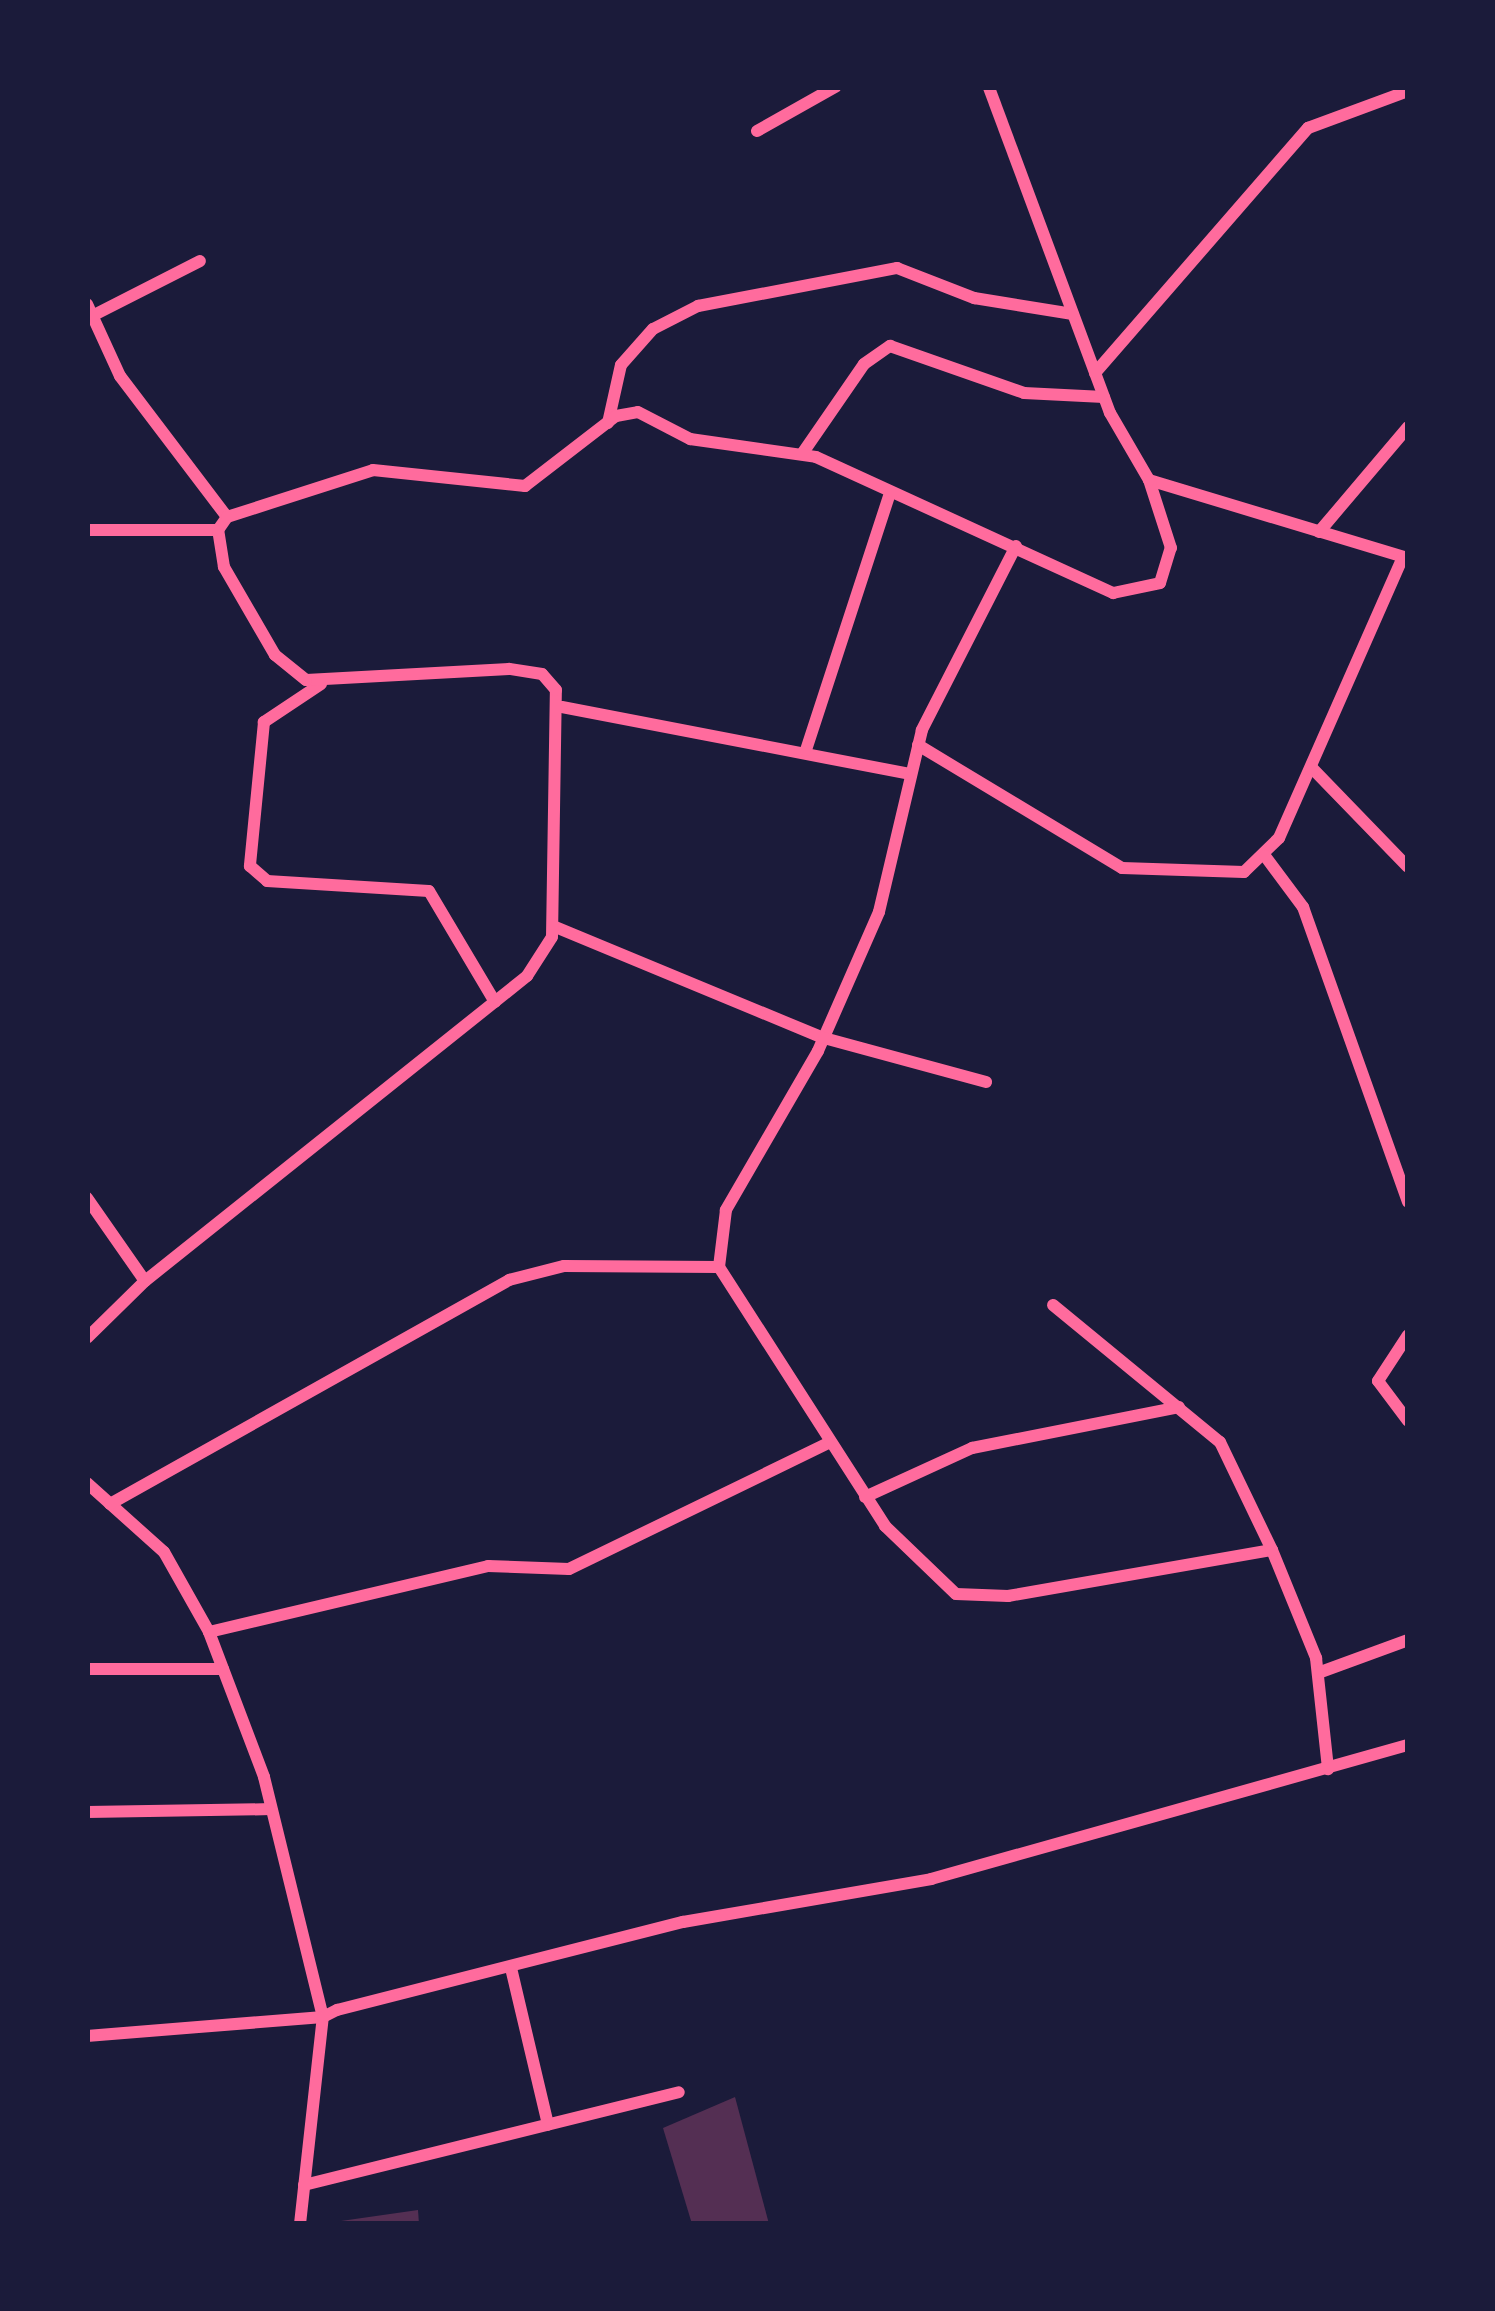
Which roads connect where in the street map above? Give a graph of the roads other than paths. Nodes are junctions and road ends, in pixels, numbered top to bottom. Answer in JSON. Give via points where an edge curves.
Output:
{"nodes":[{"id":1,"x":836,"y":87,"type":"edge"},
{"id":2,"x":989,"y":87,"type":"edge"},
{"id":3,"x":1408,"y":91,"type":"edge"},
{"id":4,"x":757,"y":131,"type":"dead end"},
{"id":5,"x":200,"y":262,"type":"dead end"},
{"id":6,"x":90,"y":310,"type":"edge"},
{"id":7,"x":1073,"y":314,"type":"junction"},
{"id":8,"x":1095,"y":373,"type":"junction"},
{"id":9,"x":1104,"y":397,"type":"junction"},
{"id":10,"x":608,"y":423,"type":"junction"},
{"id":11,"x":1408,"y":428,"type":"edge"},
{"id":12,"x":802,"y":454,"type":"junction"},
{"id":13,"x":1149,"y":480,"type":"junction"},
{"id":14,"x":890,"y":493,"type":"junction"},
{"id":15,"x":227,"y":518,"type":"junction"},
{"id":16,"x":87,"y":530,"type":"edge"},
{"id":17,"x":218,"y":530,"type":"junction"},
{"id":18,"x":1319,"y":532,"type":"junction"},
{"id":19,"x":1016,"y":546,"type":"junction"},
{"id":20,"x":1406,"y":558,"type":"edge"},
{"id":21,"x":322,"y":683,"type":"junction"},
{"id":22,"x":562,"y":707,"type":"junction"},
{"id":23,"x":917,"y":745,"type":"junction"},
{"id":24,"x":806,"y":750,"type":"junction"},
{"id":25,"x":1311,"y":767,"type":"junction"},
{"id":26,"x":910,"y":774,"type":"junction"},
{"id":27,"x":1265,"y":856,"type":"junction"},
{"id":28,"x":1408,"y":867,"type":"edge"},
{"id":29,"x":553,"y":926,"type":"junction"},
{"id":30,"x":495,"y":1002,"type":"junction"},
{"id":31,"x":824,"y":1038,"type":"junction"},
{"id":32,"x":986,"y":1082,"type":"dead end"},
{"id":33,"x":87,"y":1198,"type":"edge"},
{"id":34,"x":1408,"y":1202,"type":"edge"},
{"id":35,"x":719,"y":1267,"type":"junction"},
{"id":36,"x":145,"y":1281,"type":"junction"},
{"id":37,"x":1053,"y":1305,"type":"dead end"},
{"id":38,"x":1408,"y":1336,"type":"edge"},
{"id":39,"x":87,"y":1338,"type":"edge"},
{"id":40,"x":1178,"y":1407,"type":"junction"},
{"id":41,"x":1408,"y":1421,"type":"edge"},
{"id":42,"x":828,"y":1443,"type":"junction"},
{"id":43,"x":87,"y":1483,"type":"edge"},
{"id":44,"x":866,"y":1497,"type":"junction"},
{"id":45,"x":110,"y":1504,"type":"junction"},
{"id":46,"x":1272,"y":1550,"type":"junction"},
{"id":47,"x":209,"y":1632,"type":"junction"},
{"id":48,"x":1408,"y":1640,"type":"edge"},
{"id":49,"x":87,"y":1669,"type":"edge"},
{"id":50,"x":223,"y":1669,"type":"junction"},
{"id":51,"x":1318,"y":1672,"type":"junction"},
{"id":52,"x":1408,"y":1745,"type":"edge"},
{"id":53,"x":1328,"y":1769,"type":"junction"},
{"id":54,"x":271,"y":1809,"type":"junction"},
{"id":55,"x":87,"y":1812,"type":"edge"},
{"id":56,"x":511,"y":1968,"type":"junction"},
{"id":57,"x":323,"y":2017,"type":"junction"},
{"id":58,"x":87,"y":2036,"type":"edge"},
{"id":59,"x":679,"y":2092,"type":"dead end"},
{"id":60,"x":548,"y":2125,"type":"junction"},
{"id":61,"x":304,"y":2185,"type":"junction"},
{"id":62,"x":300,"y":2224,"type":"edge"}],
"edges":[{"from":1,"to":4,"type":"street"},
{"from":2,"to":7,"type":"street"},
{"from":3,"to":8,"type":"street","via":[[1308,128]]},
{"from":5,"to":6,"type":"street"},
{"from":6,"to":15,"type":"street","via":[[120,376]]},
{"from":7,"to":8,"type":"street"},
{"from":7,"to":10,"type":"street","via":[[991,303],[897,268],[698,306],[653,329],[621,365]]},
{"from":8,"to":9,"type":"street"},
{"from":9,"to":12,"type":"street","via":[[1024,393],[890,346],[864,364]]},
{"from":9,"to":13,"type":"street"},
{"from":10,"to":12,"type":"street","via":[[638,412],[690,439]]},
{"from":10,"to":15,"type":"street","via":[[525,486],[373,470]]},
{"from":11,"to":18,"type":"street"},
{"from":12,"to":14,"type":"street"},
{"from":13,"to":18,"type":"street"},
{"from":13,"to":19,"type":"street","via":[[1171,548],[1146,592],[1112,593]]},
{"from":14,"to":19,"type":"street"},
{"from":14,"to":24,"type":"street"},
{"from":15,"to":17,"type":"street"},
{"from":16,"to":17,"type":"street"},
{"from":17,"to":21,"type":"street","via":[[224,567],[275,655]]},
{"from":18,"to":20,"type":"street"},
{"from":19,"to":23,"type":"street"},
{"from":20,"to":25,"type":"street"},
{"from":21,"to":22,"type":"street","via":[[529,670]]},
{"from":21,"to":30,"type":"street","via":[[264,722],[250,866],[267,881],[429,891]]},
{"from":22,"to":24,"type":"street"},
{"from":22,"to":29,"type":"street"},
{"from":23,"to":26,"type":"street"},
{"from":23,"to":27,"type":"street","via":[[1122,868],[1223,878]]},
{"from":24,"to":26,"type":"street"},
{"from":25,"to":27,"type":"street"},
{"from":25,"to":28,"type":"street"},
{"from":26,"to":31,"type":"street","via":[[879,912]]},
{"from":27,"to":34,"type":"street","via":[[1304,907]]},
{"from":29,"to":30,"type":"street","via":[[544,955]]},
{"from":29,"to":31,"type":"street"},
{"from":30,"to":36,"type":"street"},
{"from":31,"to":32,"type":"street"},
{"from":31,"to":35,"type":"street","via":[[726,1210]]},
{"from":33,"to":36,"type":"street"},
{"from":35,"to":42,"type":"street"},
{"from":35,"to":45,"type":"street","via":[[564,1266],[509,1280]]},
{"from":36,"to":39,"type":"street"},
{"from":37,"to":40,"type":"street"},
{"from":38,"to":41,"type":"street","via":[[1378,1381]]},
{"from":40,"to":44,"type":"street","via":[[972,1448]]},
{"from":40,"to":46,"type":"street","via":[[1231,1456]]},
{"from":42,"to":44,"type":"street"},
{"from":42,"to":47,"type":"street","via":[[569,1569],[488,1566]]},
{"from":43,"to":45,"type":"street"},
{"from":44,"to":46,"type":"street","via":[[916,1562],[977,1597]]},
{"from":45,"to":47,"type":"street","via":[[164,1552]]},
{"from":46,"to":51,"type":"street"},
{"from":47,"to":50,"type":"street"},
{"from":48,"to":51,"type":"street"},
{"from":49,"to":50,"type":"street"},
{"from":50,"to":54,"type":"street"},
{"from":51,"to":53,"type":"street"},
{"from":52,"to":53,"type":"street"},
{"from":53,"to":56,"type":"street","via":[[931,1880],[715,1916]]},
{"from":54,"to":55,"type":"street"},
{"from":54,"to":57,"type":"street"},
{"from":56,"to":57,"type":"street"},
{"from":56,"to":60,"type":"street"},
{"from":57,"to":58,"type":"street"},
{"from":57,"to":61,"type":"street"},
{"from":59,"to":60,"type":"street"},
{"from":60,"to":61,"type":"street"},
{"from":61,"to":62,"type":"street"}]}
